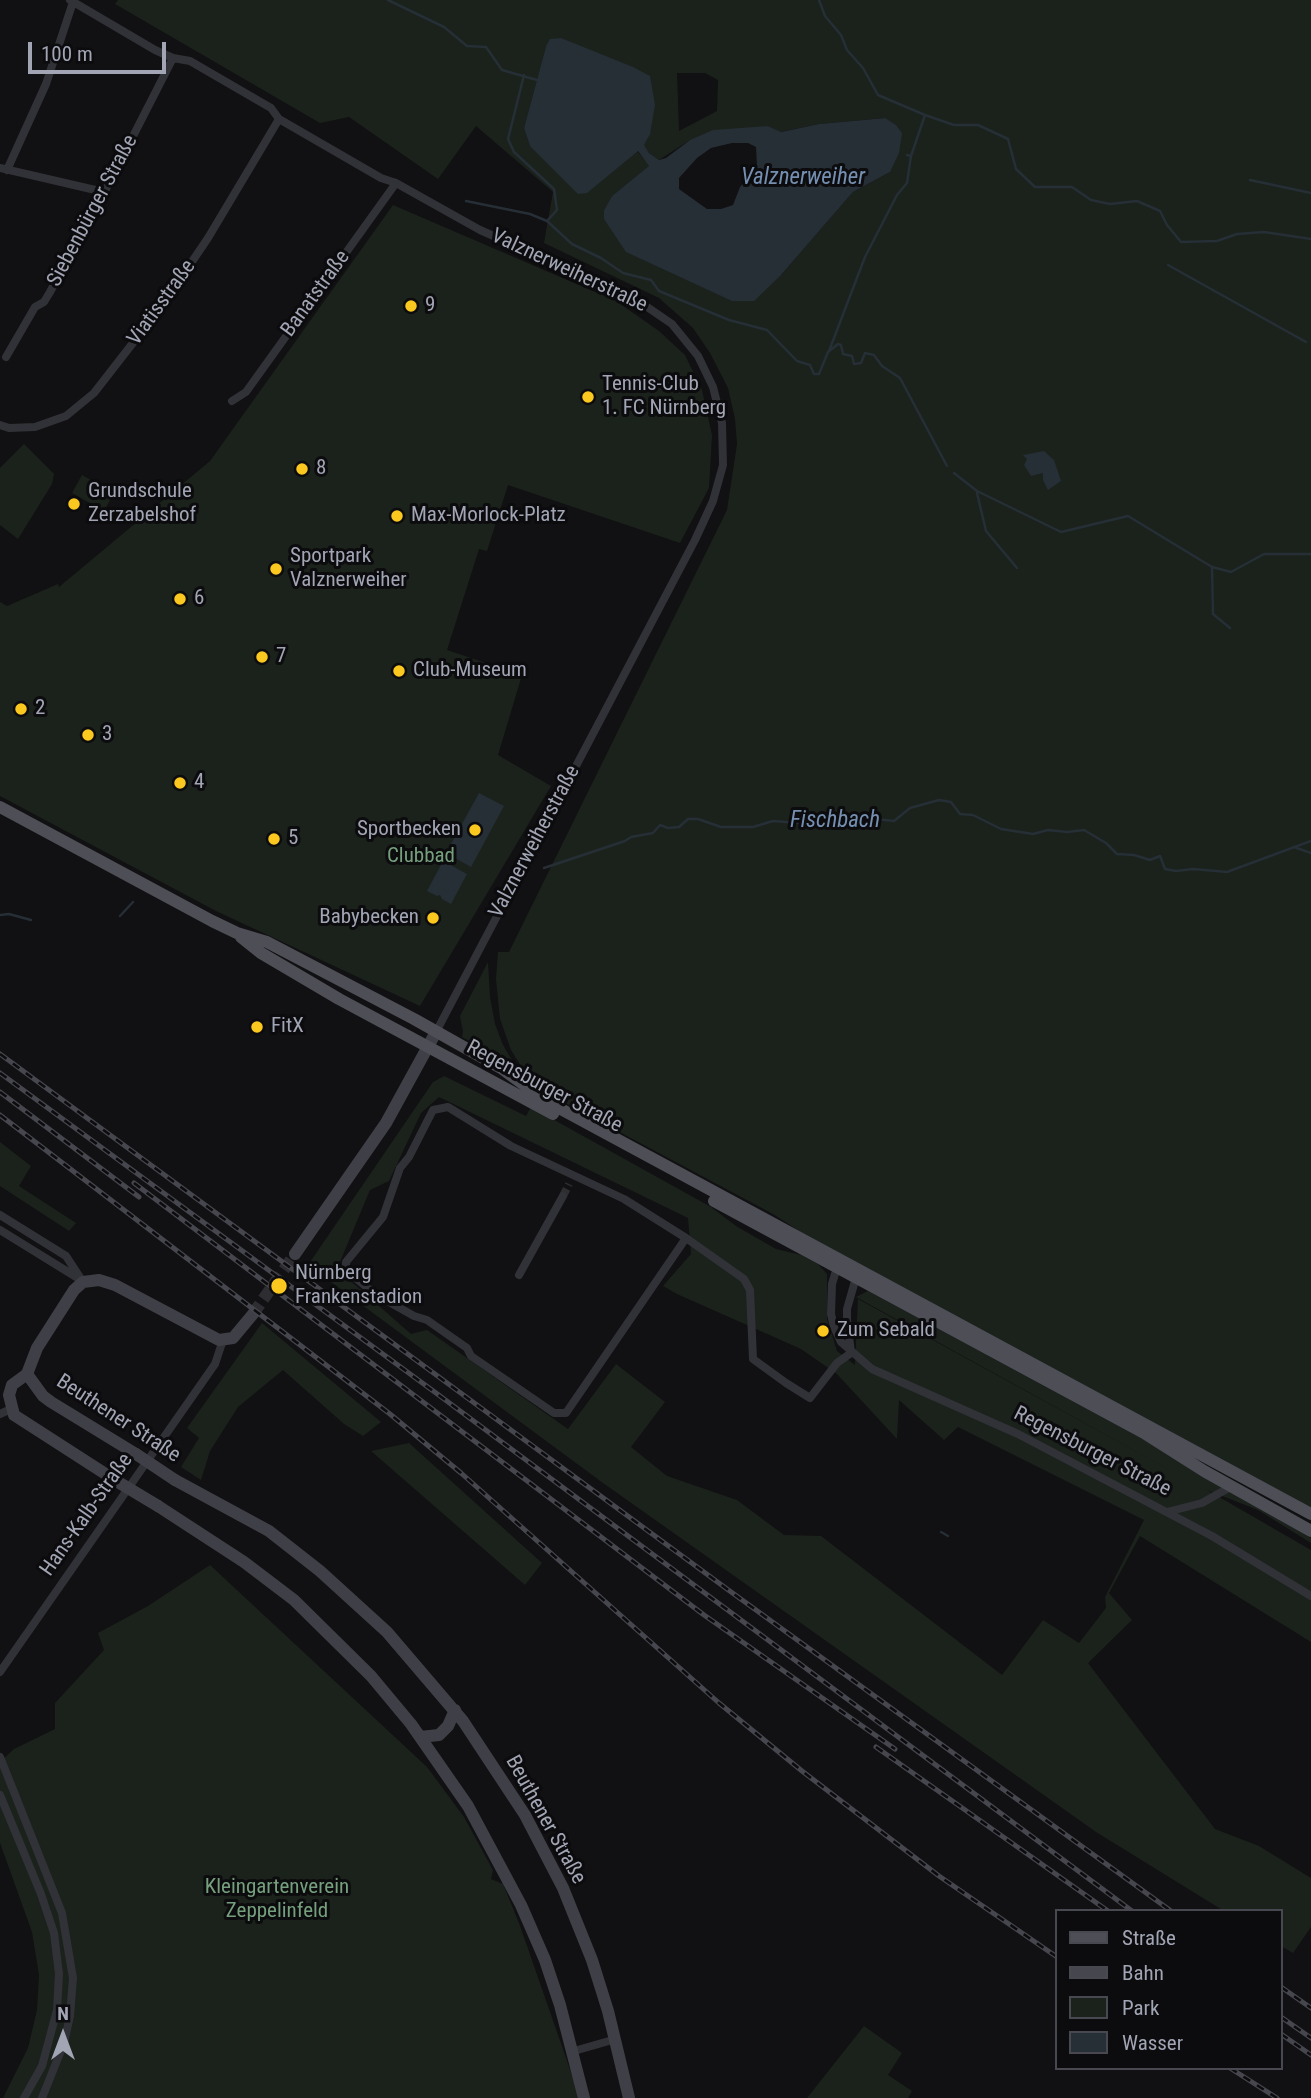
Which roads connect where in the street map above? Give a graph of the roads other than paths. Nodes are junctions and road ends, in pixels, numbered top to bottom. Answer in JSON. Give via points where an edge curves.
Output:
{"nodes":[{"id":1,"x":71,"y":1,"type":"edge"},
{"id":2,"x":173,"y":58,"type":"junction"},
{"id":3,"x":279,"y":120,"type":"junction"},
{"id":4,"x":4,"y":169,"type":"edge"},
{"id":5,"x":396,"y":183,"type":"junction"},
{"id":6,"x":104,"y":192,"type":"junction"},
{"id":7,"x":6,"y":357,"type":"dead end"},
{"id":8,"x":232,"y":401,"type":"dead end"},
{"id":9,"x":0,"y":425,"type":"edge"},
{"id":10,"x":0,"y":807,"type":"edge"},
{"id":11,"x":237,"y":933,"type":"junction"},
{"id":12,"x":436,"y":1032,"type":"junction"},
{"id":13,"x":428,"y":1047,"type":"junction"},
{"id":14,"x":563,"y":1196,"type":"tunnel mouth"},
{"id":15,"x":0,"y":1215,"type":"edge"},
{"id":16,"x":0,"y":1230,"type":"edge"},
{"id":17,"x":686,"y":1238,"type":"junction"},
{"id":18,"x":295,"y":1254,"type":"tunnel mouth"},
{"id":19,"x":842,"y":1265,"type":"junction"},
{"id":20,"x":858,"y":1273,"type":"junction"},
{"id":21,"x":519,"y":1275,"type":"dead end"},
{"id":22,"x":83,"y":1282,"type":"junction"},
{"id":23,"x":253,"y":1314,"type":"tunnel mouth"},
{"id":24,"x":223,"y":1340,"type":"junction"},
{"id":25,"x":851,"y":1353,"type":"junction"},
{"id":26,"x":27,"y":1374,"type":"junction"},
{"id":27,"x":6,"y":1412,"type":"edge"},
{"id":28,"x":1251,"y":1480,"type":"junction"},
{"id":29,"x":1232,"y":1486,"type":"junction"},
{"id":30,"x":1167,"y":1512,"type":"junction"},
{"id":31,"x":1311,"y":1514,"type":"edge"},
{"id":32,"x":1311,"y":1531,"type":"edge"},
{"id":33,"x":1311,"y":1596,"type":"edge"},
{"id":34,"x":0,"y":1672,"type":"edge"},
{"id":35,"x":455,"y":1710,"type":"junction"},
{"id":36,"x":420,"y":1737,"type":"junction"},
{"id":37,"x":0,"y":1757,"type":"edge"},
{"id":38,"x":0,"y":1795,"type":"edge"},
{"id":39,"x":54,"y":1889,"type":"junction"},
{"id":40,"x":41,"y":1895,"type":"junction"},
{"id":41,"x":616,"y":2039,"type":"junction"},
{"id":42,"x":574,"y":2051,"type":"junction"},
{"id":43,"x":24,"y":2098,"type":"edge"},
{"id":44,"x":42,"y":2098,"type":"edge"},
{"id":45,"x":584,"y":2098,"type":"edge"},
{"id":46,"x":629,"y":2098,"type":"edge"}],
"edges":[{"from":1,"to":2,"type":"street","name":"Valznerweiherstraße"},
{"from":1,"to":4,"type":"street","via":[[46,84]]},
{"from":2,"to":3,"type":"street","name":"Valznerweiherstraße","via":[[190,61],[271,108]]},
{"from":2,"to":6,"type":"street","name":"Siebenbürger Straße"},
{"from":3,"to":5,"type":"street","name":"Valznerweiherstraße"},
{"from":3,"to":9,"type":"street","name":"Viatisstraße","via":[[164,303],[94,393],[66,416],[35,427]]},
{"from":4,"to":6,"type":"street"},
{"from":5,"to":8,"type":"street","name":"Banatstraße","via":[[246,392]]},
{"from":5,"to":12,"type":"street","name":"Valznerweiherstraße","via":[[480,230],[634,298],[672,324],[698,356],[713,387],[722,423],[723,465],[695,540]]},
{"from":6,"to":7,"type":"street","name":"Siebenbürger Straße","via":[[44,302],[36,307]]},
{"from":10,"to":11,"type":"main road","name":"Regensburger Straße"},
{"from":11,"to":12,"type":"main road","name":"Regensburger Straße","via":[[267,942]]},
{"from":11,"to":13,"type":"main road","name":"Regensburger Straße","via":[[261,953],[338,999]]},
{"from":12,"to":13,"type":"main road"},
{"from":12,"to":19,"type":"main road","name":"Regensburger Straße","via":[[501,1068],[543,1099]]},
{"from":13,"to":18,"type":"main road","via":[[386,1123]]},
{"from":13,"to":19,"type":"main road","name":"Regensburger Straße"},
{"from":14,"to":21,"type":"street"},
{"from":15,"to":22,"type":"street","via":[[66,1256]]},
{"from":16,"to":22,"type":"street"},
{"from":17,"to":17,"type":"street","via":[[566,1413],[554,1413],[427,1320],[374,1294],[346,1270],[346,1262],[383,1217],[400,1168],[433,1110],[448,1107],[572,1180],[624,1199]]},
{"from":17,"to":25,"type":"street","via":[[744,1279],[750,1290],[752,1359],[786,1383],[810,1398],[837,1363]]},
{"from":19,"to":20,"type":"main road","name":"Regensburger Straße"},
{"from":19,"to":25,"type":"street","name":"Regensburger Straße","via":[[832,1284],[831,1314],[841,1342]]},
{"from":20,"to":25,"type":"street","via":[[847,1309]]},
{"from":20,"to":28,"type":"main road"},
{"from":20,"to":29,"type":"main road","name":"Regensburger Straße"},
{"from":22,"to":24,"type":"main road","via":[[115,1285]]},
{"from":22,"to":26,"type":"main road","via":[[37,1348]]},
{"from":23,"to":24,"type":"main road","name":"Hans-Kalb-Straße","via":[[237,1335]]},
{"from":24,"to":34,"type":"street","name":"Hans-Kalb-Straße","via":[[215,1364]]},
{"from":25,"to":30,"type":"street","name":"Regensburger Straße","via":[[872,1369],[1018,1434]]},
{"from":26,"to":27,"type":"main road","name":"Beuthener Straße","via":[[12,1385]]},
{"from":26,"to":35,"type":"main road","name":"Beuthener Straße","bridge":true,"via":[[51,1402],[175,1480],[269,1531],[320,1571],[387,1632]]},
{"from":27,"to":36,"type":"main road","name":"Beuthener Straße","bridge":true,"via":[[244,1562],[294,1600],[371,1676]]},
{"from":28,"to":29,"type":"main road"},
{"from":28,"to":31,"type":"main road"},
{"from":29,"to":30,"type":"street","via":[[1202,1503]]},
{"from":29,"to":32,"type":"main road","name":"Regensburger Straße"},
{"from":30,"to":33,"type":"street","name":"Regensburger Straße"},
{"from":35,"to":36,"type":"main road","via":[[444,1731]]},
{"from":35,"to":41,"type":"main road","name":"Beuthener Straße","via":[[512,1794],[553,1869],[592,1959]]},
{"from":36,"to":42,"type":"main road","name":"Beuthener Straße","via":[[468,1806],[511,1883],[545,1960]]},
{"from":37,"to":39,"type":"street"},
{"from":38,"to":40,"type":"street"},
{"from":39,"to":40,"type":"street"},
{"from":39,"to":44,"type":"street","via":[[74,1978],[64,2043]]},
{"from":40,"to":43,"type":"street","via":[[54,1933],[57,2010],[43,2066]]},
{"from":41,"to":42,"type":"street"},
{"from":41,"to":46,"type":"main road","name":"Beuthener Straße"},
{"from":42,"to":45,"type":"main road","name":"Beuthener Straße"}]}
